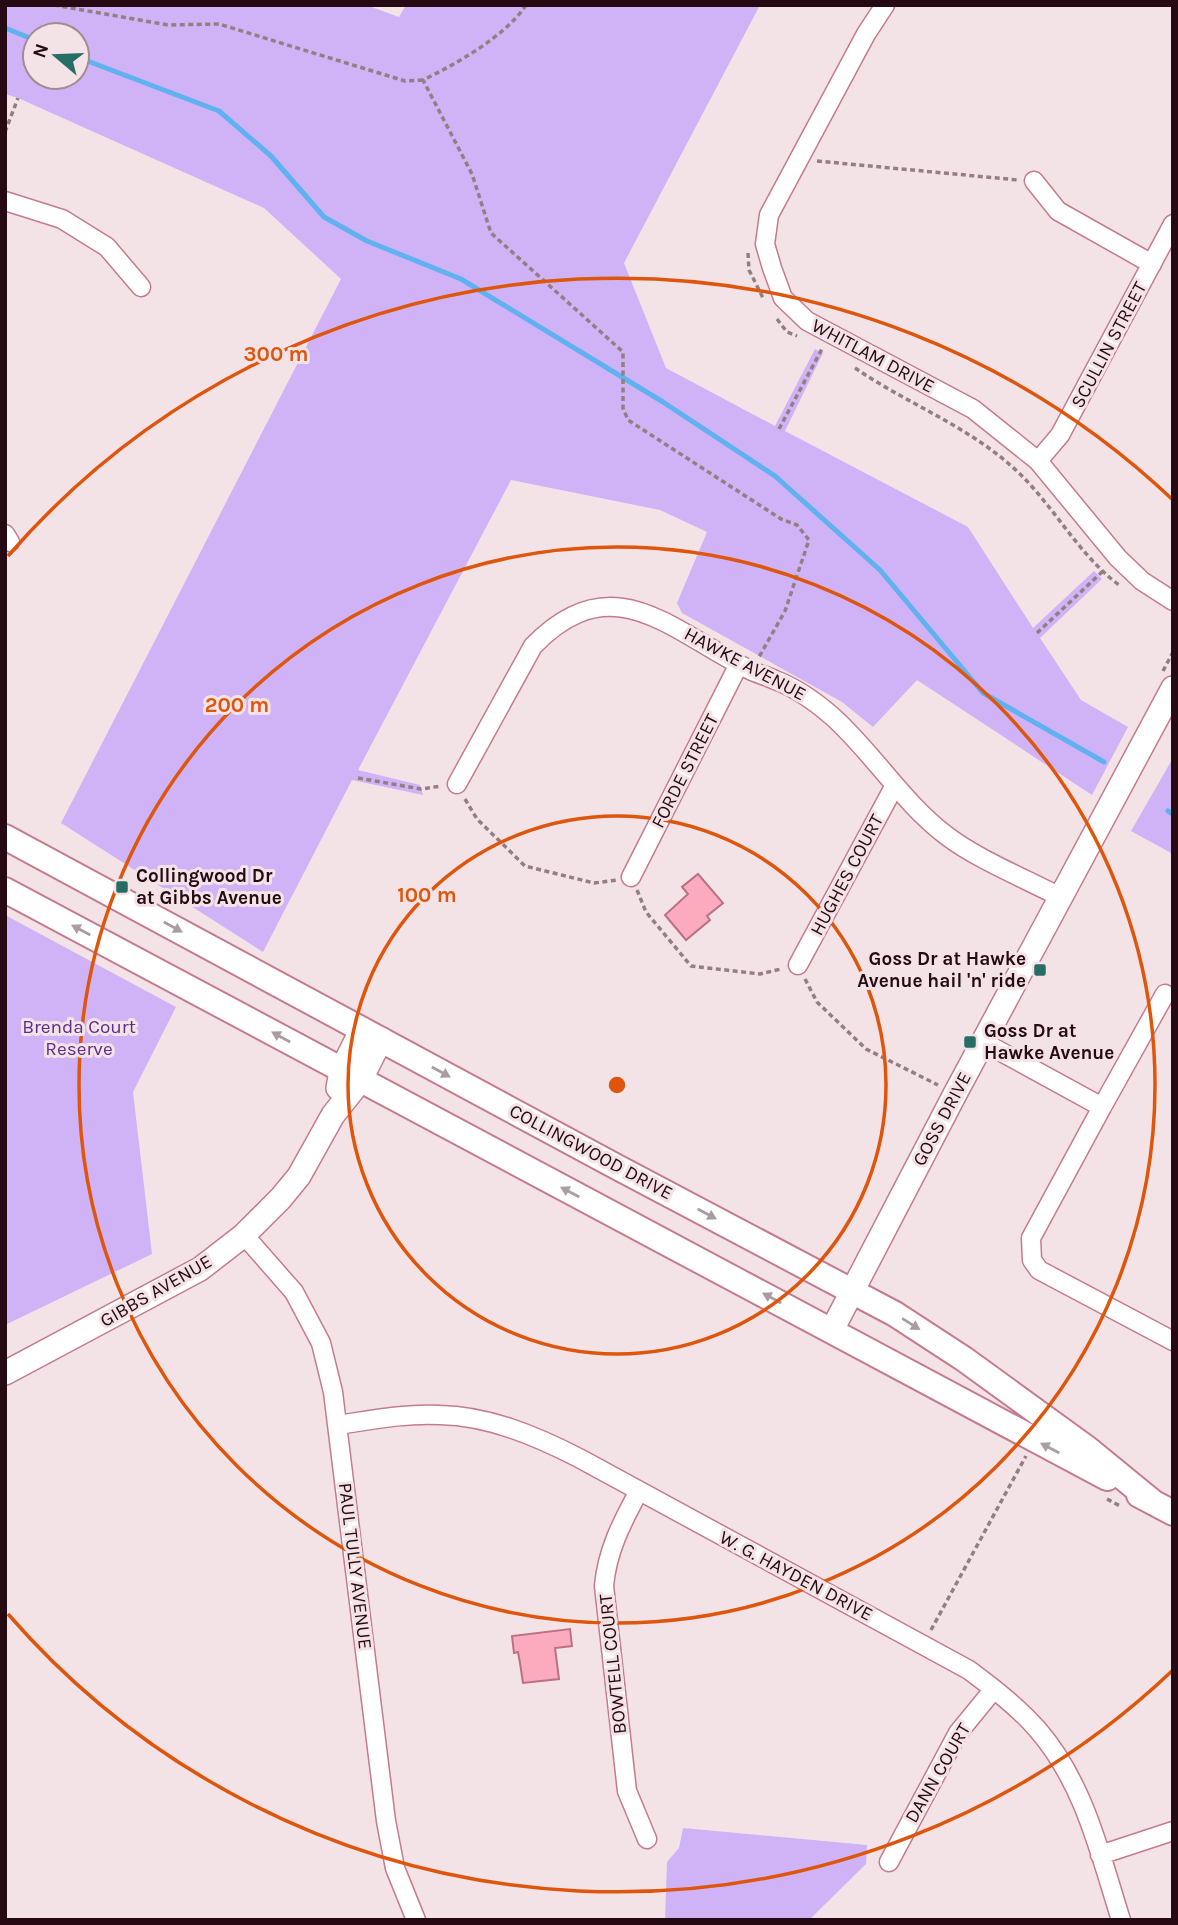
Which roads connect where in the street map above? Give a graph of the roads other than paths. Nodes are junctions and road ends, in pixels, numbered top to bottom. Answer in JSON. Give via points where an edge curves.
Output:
{"nodes":[{"id":1,"x":884,"y":5,"type":"edge"},
{"id":2,"x":1034,"y":181,"type":"road end"},
{"id":3,"x":5,"y":201,"type":"edge"},
{"id":4,"x":1173,"y":224,"type":"edge"},
{"id":5,"x":1152,"y":264,"type":"junction"},
{"id":6,"x":141,"y":287,"type":"dead end"},
{"id":7,"x":1038,"y":461,"type":"junction"},
{"id":8,"x":1173,"y":601,"type":"edge"},
{"id":9,"x":745,"y":668,"type":"junction"},
{"id":10,"x":1166,"y":682,"type":"edge"},
{"id":11,"x":457,"y":784,"type":"road end"},
{"id":12,"x":895,"y":785,"type":"junction"},
{"id":13,"x":5,"y":836,"type":"edge"},
{"id":14,"x":631,"y":877,"type":"road end"},
{"id":15,"x":5,"y":890,"type":"edge"},
{"id":16,"x":1060,"y":897,"type":"junction"},
{"id":17,"x":798,"y":965,"type":"road end"},
{"id":18,"x":1165,"y":994,"type":"dead end"},
{"id":19,"x":372,"y":1034,"type":"junction"},
{"id":20,"x":983,"y":1042,"type":"junction"},
{"id":21,"x":350,"y":1076,"type":"junction"},
{"id":22,"x":1102,"y":1107,"type":"junction"},
{"id":23,"x":244,"y":1235,"type":"junction"},
{"id":24,"x":852,"y":1290,"type":"junction"},
{"id":25,"x":832,"y":1330,"type":"junction"},
{"id":26,"x":1173,"y":1342,"type":"edge"},
{"id":27,"x":5,"y":1373,"type":"edge"},
{"id":28,"x":338,"y":1425,"type":"junction"},
{"id":29,"x":639,"y":1491,"type":"junction"},
{"id":30,"x":1163,"y":1508,"type":"edge"},
{"id":31,"x":994,"y":1689,"type":"junction"},
{"id":32,"x":1173,"y":1831,"type":"edge"},
{"id":33,"x":647,"y":1839,"type":"dead end"},
{"id":34,"x":1100,"y":1855,"type":"junction"},
{"id":35,"x":889,"y":1862,"type":"dead end"},
{"id":36,"x":416,"y":1920,"type":"edge"},
{"id":37,"x":1121,"y":1920,"type":"edge"}],
"edges":[{"from":1,"to":7,"type":"street","name":"WHITLAM DRIVE","via":[[769,215],[765,244],[783,298],[827,341],[973,409]]},
{"from":2,"to":5,"type":"street","via":[[1058,211]]},
{"from":3,"to":6,"type":"street","via":[[62,219],[107,247]]},
{"from":4,"to":5,"type":"street","name":"SCULLIN STREET"},
{"from":5,"to":7,"type":"street","name":"SCULLIN STREET","via":[[1060,435]]},
{"from":7,"to":8,"type":"street","name":"WHITLAM DRIVE","via":[[1118,558]]},
{"from":9,"to":11,"type":"street","name":"HAWKE AVENUE","via":[[658,617],[631,608],[590,609],[563,619],[533,646]]},
{"from":9,"to":12,"type":"street","name":"HAWKE AVENUE","via":[[799,692],[831,715]]},
{"from":9,"to":14,"type":"street","name":"FORDE STREET"},
{"from":10,"to":16,"type":"street","name":"GOSS DRIVE","via":[[1146,737]]},
{"from":12,"to":16,"type":"street","name":"HAWKE AVENUE","via":[[947,836]]},
{"from":12,"to":17,"type":"street","name":"HUGHES COURT"},
{"from":13,"to":19,"type":"main road","name":"COLLINGWOOD DRIVE","one_way":true},
{"from":21,"to":15,"type":"main road","name":"COLLINGWOOD DRIVE","one_way":true},
{"from":16,"to":20,"type":"street","name":"GOSS DRIVE"},
{"from":18,"to":22,"type":"street"},
{"from":19,"to":21,"type":"street","name":"GIBBS AVENUE"},
{"from":19,"to":24,"type":"main road","name":"COLLINGWOOD DRIVE","one_way":true},
{"from":20,"to":22,"type":"street"},
{"from":20,"to":24,"type":"street","name":"GOSS DRIVE"},
{"from":21,"to":23,"type":"street","name":"GIBBS AVENUE","via":[[299,1176]]},
{"from":25,"to":21,"type":"main road","name":"COLLINGWOOD DRIVE","one_way":true},
{"from":22,"to":26,"type":"street","via":[[1031,1238],[1032,1260],[1040,1270]]},
{"from":23,"to":27,"type":"street","name":"GIBBS AVENUE","via":[[200,1269]]},
{"from":23,"to":28,"type":"street","name":"PAUL TULLY AVENUE","via":[[294,1293],[321,1343]]},
{"from":24,"to":25,"type":"street","name":"GOSS DRIVE"},
{"from":24,"to":30,"type":"main road","name":"COLLINGWOOD DRIVE","one_way":true,"via":[[964,1359]]},
{"from":30,"to":25,"type":"main road","name":"COLLINGWOOD DRIVE","one_way":true},
{"from":28,"to":29,"type":"street","name":"W. G. HAYDEN DRIVE","via":[[414,1416],[463,1416],[553,1444]]},
{"from":28,"to":36,"type":"street","name":"PAUL TULLY AVENUE","via":[[386,1821],[396,1868]]},
{"from":29,"to":31,"type":"street","name":"W. G. HAYDEN DRIVE","via":[[925,1645]]},
{"from":29,"to":33,"type":"street","name":"BOWTELL COURT","via":[[614,1541],[604,1586],[627,1791]]},
{"from":31,"to":34,"type":"street","name":"W. G. HAYDEN DRIVE","via":[[1039,1730],[1069,1775]]},
{"from":31,"to":35,"type":"street","name":"DANN COURT","via":[[958,1734]]},
{"from":32,"to":34,"type":"street"},
{"from":34,"to":37,"type":"street","name":"W. G. HAYDEN DRIVE"}]}
